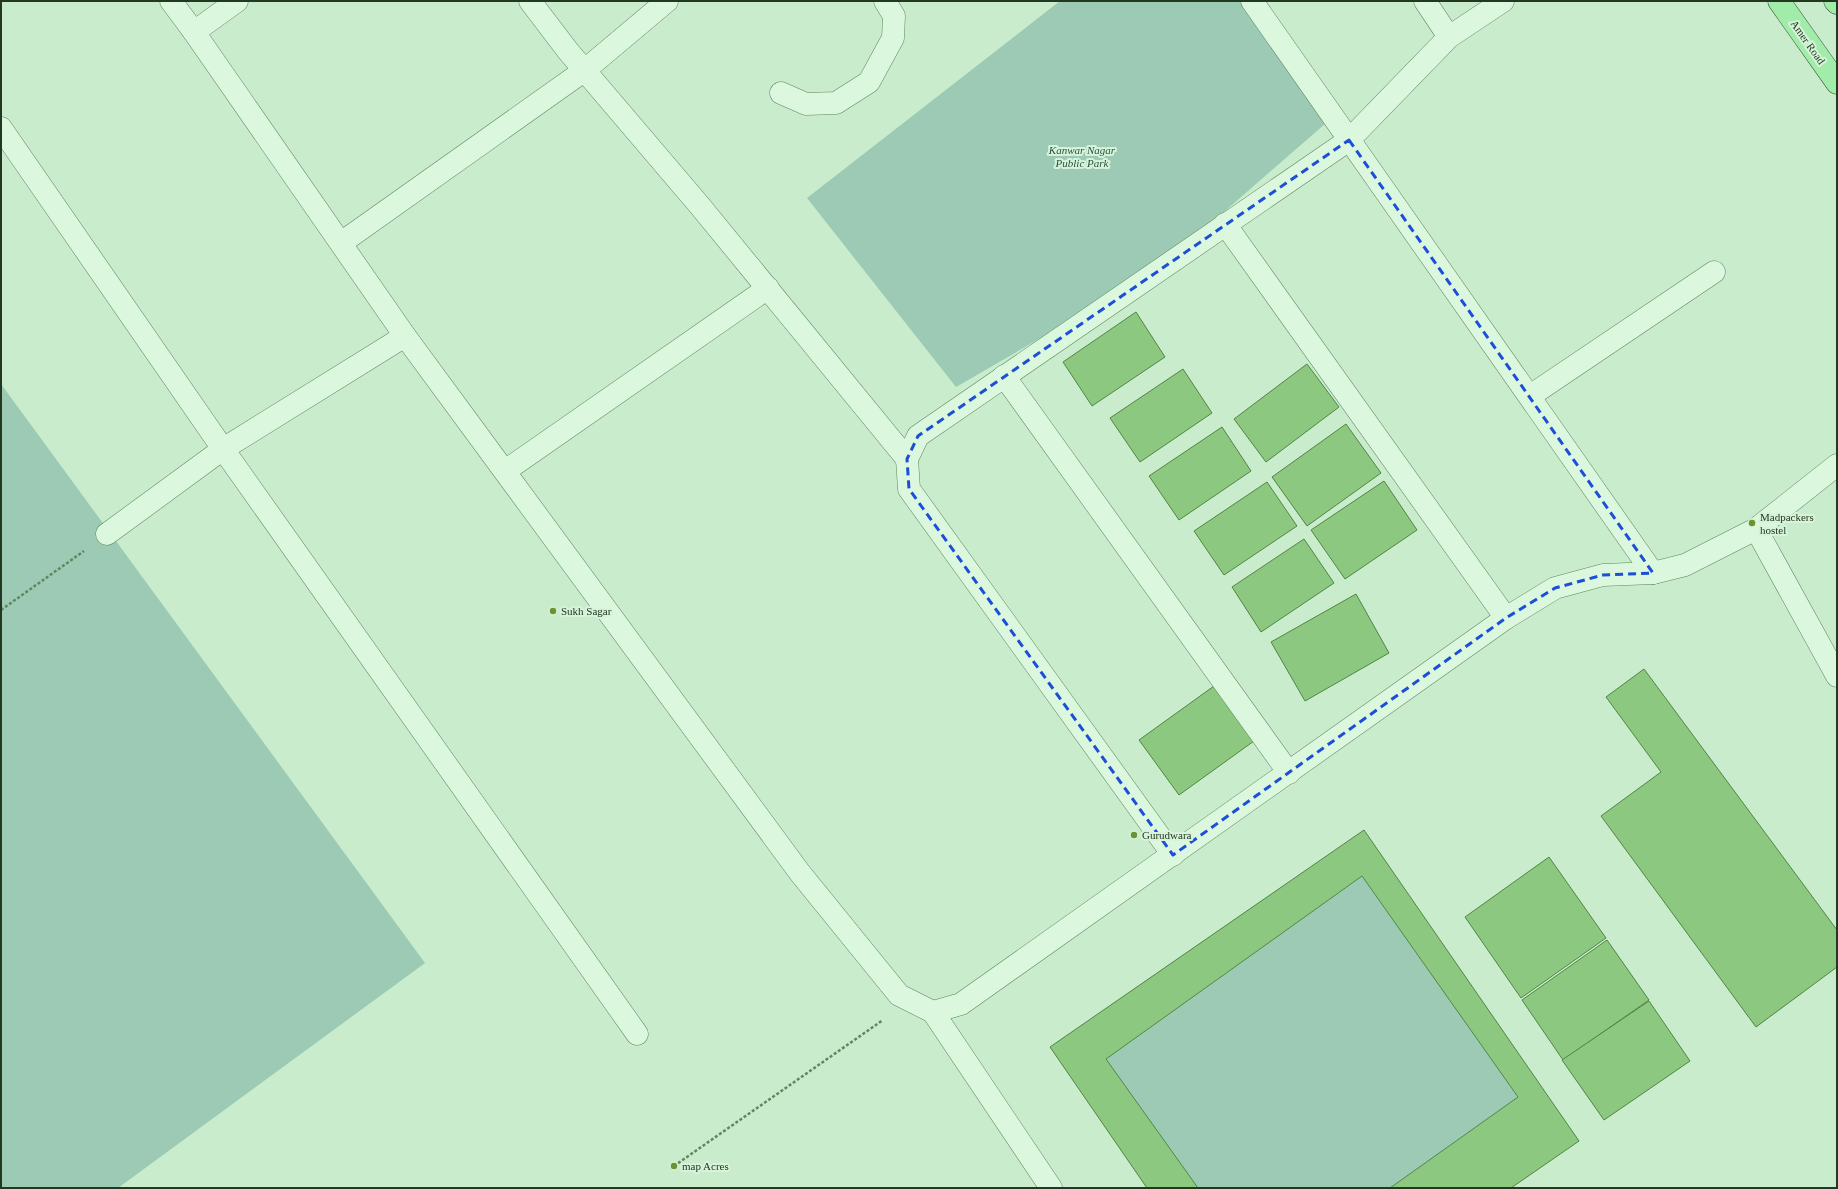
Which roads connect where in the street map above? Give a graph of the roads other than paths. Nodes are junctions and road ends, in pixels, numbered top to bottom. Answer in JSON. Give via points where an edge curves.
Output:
{"nodes":[{"id":1,"x":171,"y":1,"type":"edge"},
{"id":2,"x":237,"y":1,"type":"edge"},
{"id":3,"x":530,"y":1,"type":"edge"},
{"id":4,"x":667,"y":1,"type":"edge"},
{"id":5,"x":885,"y":1,"type":"edge"},
{"id":6,"x":1252,"y":1,"type":"edge"},
{"id":7,"x":1425,"y":1,"type":"edge"},
{"id":8,"x":1503,"y":1,"type":"edge"},
{"id":9,"x":1779,"y":1,"type":"edge"},
{"id":10,"x":194,"y":32,"type":"junction"},
{"id":11,"x":1448,"y":37,"type":"junction"},
{"id":12,"x":585,"y":70,"type":"junction"},
{"id":13,"x":1837,"y":83,"type":"edge"},
{"id":14,"x":781,"y":93,"type":"dead end"},
{"id":15,"x":1,"y":128,"type":"edge"},
{"id":16,"x":1349,"y":140,"type":"junction"},
{"id":17,"x":1225,"y":224,"type":"junction"},
{"id":18,"x":341,"y":243,"type":"junction"},
{"id":19,"x":1714,"y":272,"type":"dead end"},
{"id":20,"x":768,"y":288,"type":"junction"},
{"id":21,"x":405,"y":336,"type":"junction"},
{"id":22,"x":1004,"y":376,"type":"junction"},
{"id":23,"x":1530,"y":396,"type":"junction"},
{"id":24,"x":223,"y":449,"type":"junction"},
{"id":25,"x":906,"y":459,"type":"junction"},
{"id":26,"x":1837,"y":465,"type":"edge"},
{"id":27,"x":505,"y":472,"type":"junction"},
{"id":28,"x":1756,"y":529,"type":"junction"},
{"id":29,"x":107,"y":534,"type":"road end"},
{"id":30,"x":1653,"y":573,"type":"junction"},
{"id":31,"x":1506,"y":618,"type":"junction"},
{"id":32,"x":1837,"y":676,"type":"edge"},
{"id":33,"x":1289,"y":773,"type":"junction"},
{"id":34,"x":1173,"y":855,"type":"junction"},
{"id":35,"x":933,"y":1012,"type":"junction"},
{"id":36,"x":637,"y":1034,"type":"dead end"},
{"id":37,"x":1051,"y":1188,"type":"edge"}],
"edges":[{"from":1,"to":10,"type":"street"},
{"from":2,"to":10,"type":"street"},
{"from":3,"to":12,"type":"street"},
{"from":4,"to":12,"type":"street"},
{"from":5,"to":14,"type":"street","via":[[894,16],[893,38],[868,82],[836,103],[806,104]]},
{"from":6,"to":16,"type":"street"},
{"from":7,"to":11,"type":"street"},
{"from":8,"to":11,"type":"street"},
{"from":9,"to":13,"type":"main road","name":"Amer Road"},
{"from":10,"to":18,"type":"street"},
{"from":11,"to":16,"type":"street"},
{"from":12,"to":18,"type":"street"},
{"from":12,"to":20,"type":"street"},
{"from":15,"to":24,"type":"street"},
{"from":16,"to":17,"type":"street"},
{"from":16,"to":23,"type":"street"},
{"from":17,"to":22,"type":"street"},
{"from":17,"to":31,"type":"street"},
{"from":18,"to":21,"type":"street"},
{"from":19,"to":23,"type":"street"},
{"from":20,"to":25,"type":"street"},
{"from":20,"to":27,"type":"street"},
{"from":21,"to":24,"type":"street"},
{"from":21,"to":27,"type":"street"},
{"from":22,"to":25,"type":"street","via":[[918,436]]},
{"from":22,"to":33,"type":"street"},
{"from":23,"to":30,"type":"street"},
{"from":24,"to":29,"type":"street"},
{"from":24,"to":36,"type":"street"},
{"from":25,"to":34,"type":"street","via":[[910,489]]},
{"from":26,"to":28,"type":"street"},
{"from":27,"to":35,"type":"street","via":[[800,873],[899,995]]},
{"from":28,"to":30,"type":"street","via":[[1685,565]]},
{"from":28,"to":32,"type":"street"},
{"from":30,"to":31,"type":"street","via":[[1603,575],[1555,588]]},
{"from":31,"to":33,"type":"street"},
{"from":33,"to":34,"type":"street"},
{"from":34,"to":35,"type":"street","via":[[961,1004]]},
{"from":35,"to":37,"type":"street"}]}
